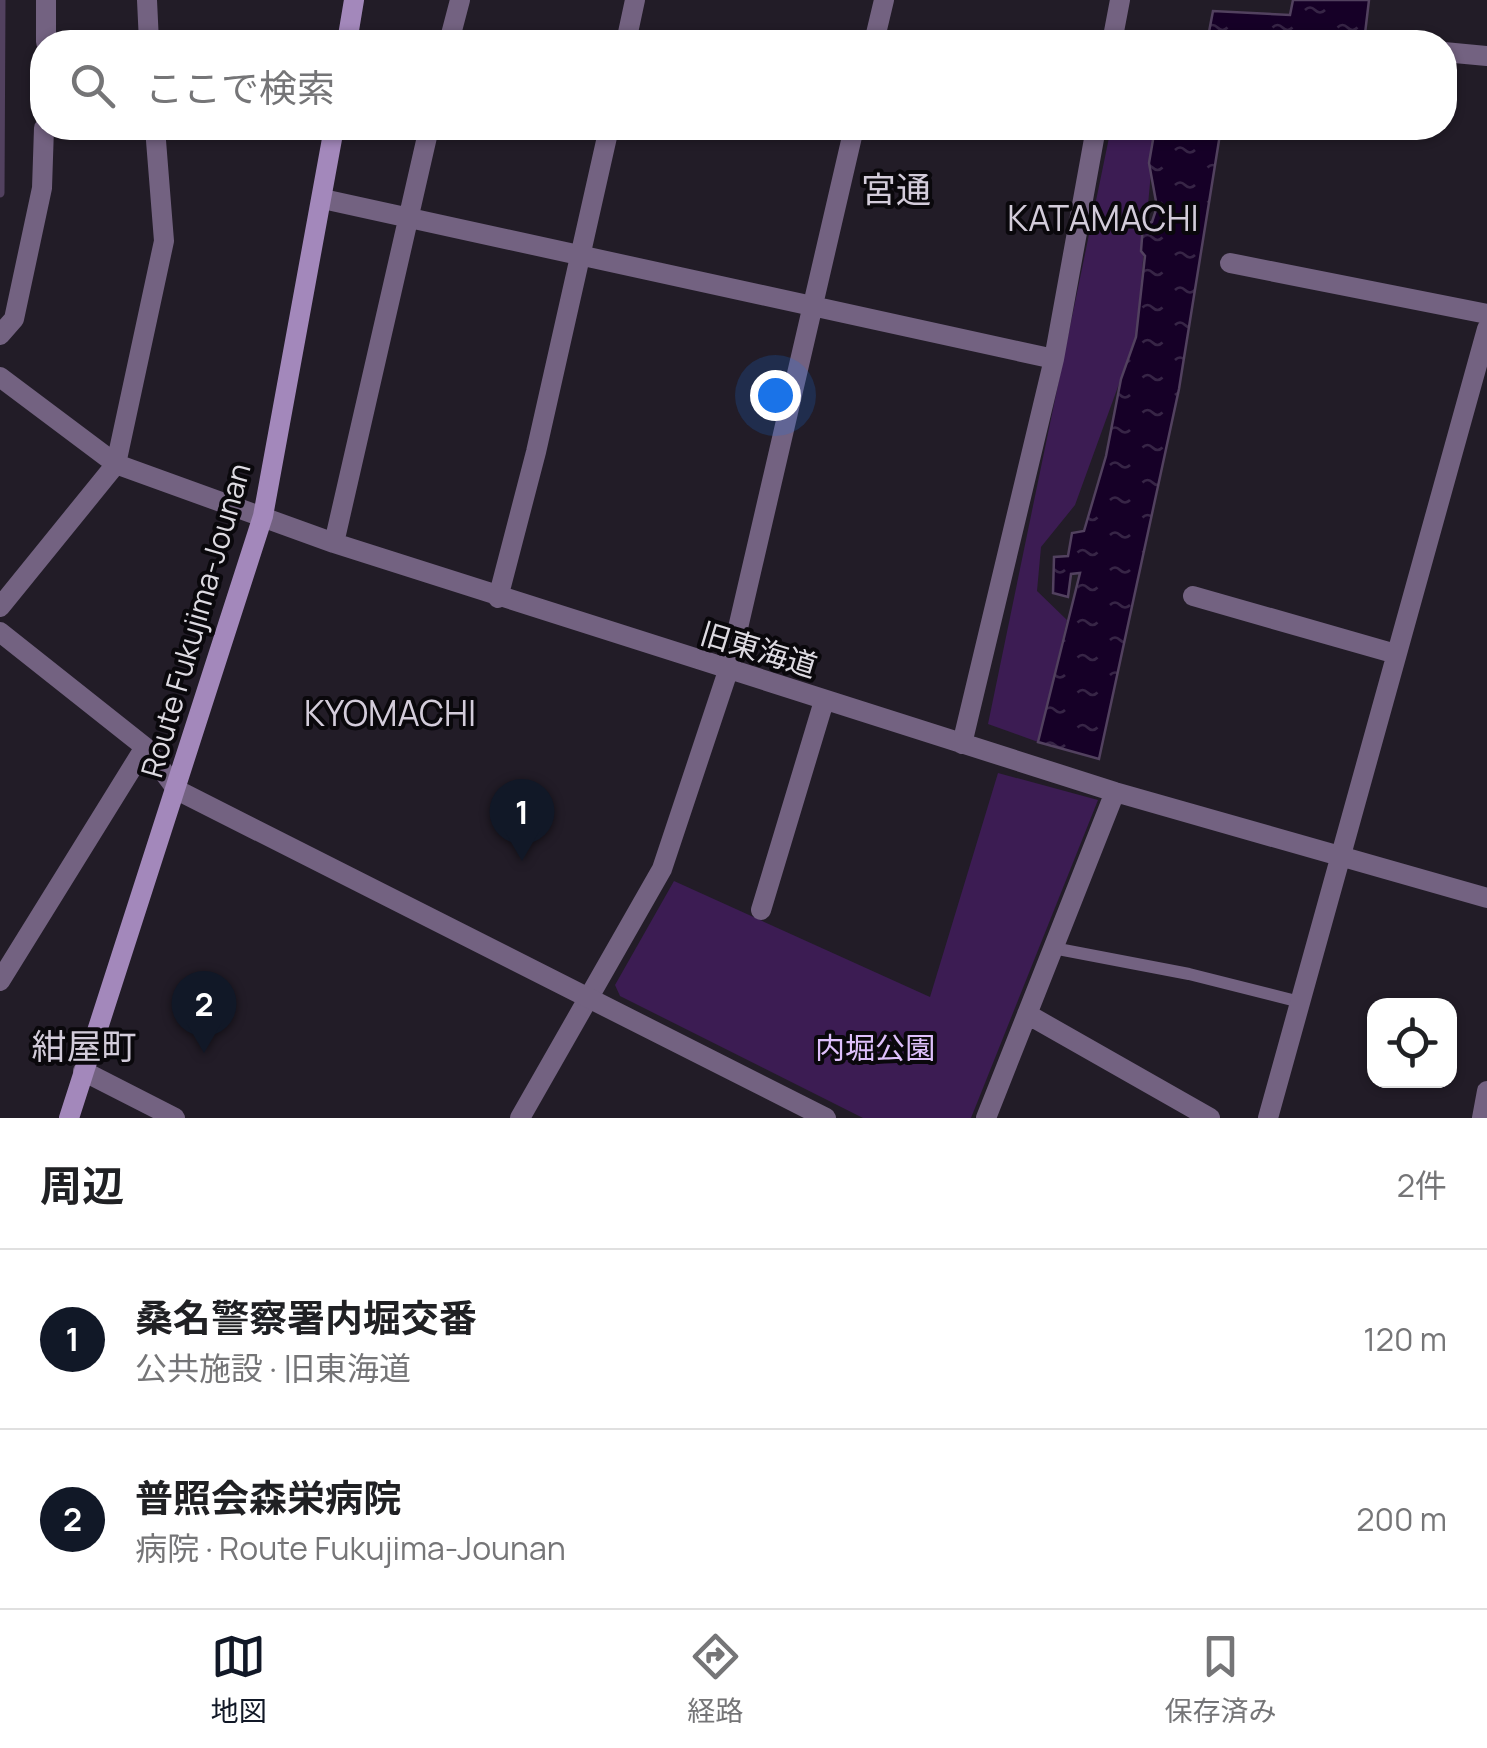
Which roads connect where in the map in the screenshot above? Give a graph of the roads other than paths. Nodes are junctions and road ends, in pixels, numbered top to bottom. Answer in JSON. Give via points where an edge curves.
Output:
{"nodes":[{"id":1,"x":46,"y":0,"type":"edge"},
{"id":2,"x":147,"y":0,"type":"edge"},
{"id":3,"x":354,"y":0,"type":"edge"},
{"id":4,"x":460,"y":0,"type":"edge"},
{"id":5,"x":635,"y":0,"type":"edge"},
{"id":6,"x":884,"y":0,"type":"edge"},
{"id":7,"x":1120,"y":0,"type":"edge"},
{"id":8,"x":46,"y":30,"type":"edge"},
{"id":9,"x":149,"y":30,"type":"edge"},
{"id":10,"x":349,"y":30,"type":"edge"},
{"id":11,"x":453,"y":30,"type":"edge"},
{"id":12,"x":629,"y":30,"type":"edge"},
{"id":13,"x":877,"y":30,"type":"edge"},
{"id":14,"x":1114,"y":30,"type":"edge"},
{"id":15,"x":1457,"y":53,"type":"edge"},
{"id":16,"x":1487,"y":56,"type":"edge"},
{"id":17,"x":44,"y":140,"type":"edge"},
{"id":18,"x":156,"y":140,"type":"edge"},
{"id":19,"x":332,"y":140,"type":"edge"},
{"id":20,"x":426,"y":140,"type":"edge"},
{"id":21,"x":606,"y":140,"type":"edge"},
{"id":22,"x":851,"y":140,"type":"edge"},
{"id":23,"x":1094,"y":140,"type":"edge"},
{"id":24,"x":323,"y":199,"type":"junction"},
{"id":25,"x":407,"y":218,"type":"junction"},
{"id":26,"x":581,"y":258,"type":"junction"},
{"id":27,"x":1230,"y":263,"type":"dead end"},
{"id":28,"x":812,"y":307,"type":"junction"},
{"id":29,"x":1487,"y":314,"type":"edge"},
{"id":30,"x":1487,"y":329,"type":"edge"},
{"id":31,"x":0,"y":335,"type":"edge"},
{"id":32,"x":1054,"y":358,"type":"junction"},
{"id":33,"x":0,"y":377,"type":"edge"},
{"id":34,"x":116,"y":464,"type":"junction"},
{"id":35,"x":263,"y":516,"type":"junction"},
{"id":36,"x":334,"y":543,"type":"junction"},
{"id":37,"x":1194,"y":596,"type":"dead end"},
{"id":38,"x":498,"y":598,"type":"junction"},
{"id":39,"x":0,"y":607,"type":"edge"},
{"id":40,"x":0,"y":632,"type":"edge"},
{"id":41,"x":1396,"y":654,"type":"junction"},
{"id":42,"x":728,"y":671,"type":"junction"},
{"id":43,"x":824,"y":701,"type":"junction"},
{"id":44,"x":962,"y":744,"type":"junction"},
{"id":45,"x":145,"y":746,"type":"junction"},
{"id":46,"x":176,"y":790,"type":"junction"},
{"id":47,"x":1115,"y":792,"type":"junction"},
{"id":48,"x":1340,"y":855,"type":"junction"},
{"id":49,"x":1487,"y":898,"type":"edge"},
{"id":50,"x":761,"y":910,"type":"dead end"},
{"id":51,"x":1054,"y":948,"type":"junction"},
{"id":52,"x":0,"y":982,"type":"edge"},
{"id":53,"x":588,"y":996,"type":"junction"},
{"id":54,"x":1300,"y":1002,"type":"junction"},
{"id":55,"x":1027,"y":1014,"type":"junction"},
{"id":56,"x":83,"y":1070,"type":"junction"},
{"id":57,"x":1487,"y":1091,"type":"edge"},
{"id":58,"x":802,"y":1113,"type":"edge"},
{"id":59,"x":69,"y":1118,"type":"edge"},
{"id":60,"x":175,"y":1118,"type":"edge"},
{"id":61,"x":520,"y":1118,"type":"edge"},
{"id":62,"x":826,"y":1118,"type":"edge"},
{"id":63,"x":986,"y":1118,"type":"edge"},
{"id":64,"x":1210,"y":1118,"type":"edge"},
{"id":65,"x":1268,"y":1118,"type":"edge"},
{"id":66,"x":1482,"y":1118,"type":"edge"}],
"edges":[{"from":1,"to":8,"type":"street"},
{"from":2,"to":9,"type":"street"},
{"from":3,"to":10,"type":"main road"},
{"from":4,"to":11,"type":"street"},
{"from":5,"to":12,"type":"street"},
{"from":6,"to":13,"type":"street"},
{"from":7,"to":14,"type":"street"},
{"from":15,"to":16,"type":"street"},
{"from":17,"to":31,"type":"street","via":[[42,188],[14,319]]},
{"from":18,"to":34,"type":"street","via":[[164,241]]},
{"from":19,"to":24,"type":"main road","name":"Route Fukujima-Jounan"},
{"from":20,"to":25,"type":"street"},
{"from":21,"to":26,"type":"street"},
{"from":22,"to":28,"type":"street"},
{"from":23,"to":32,"type":"street"},
{"from":24,"to":25,"type":"street"},
{"from":24,"to":35,"type":"main road","name":"Route Fukujima-Jounan"},
{"from":25,"to":26,"type":"street"},
{"from":25,"to":36,"type":"street"},
{"from":26,"to":28,"type":"street"},
{"from":26,"to":38,"type":"street"},
{"from":27,"to":29,"type":"street"},
{"from":28,"to":32,"type":"street"},
{"from":28,"to":42,"type":"street"},
{"from":30,"to":41,"type":"street"},
{"from":32,"to":44,"type":"street"},
{"from":33,"to":34,"type":"street","name":"旧東海道"},
{"from":34,"to":35,"type":"street","name":"旧東海道"},
{"from":34,"to":39,"type":"street"},
{"from":35,"to":36,"type":"street","name":"旧東海道"},
{"from":35,"to":46,"type":"main road","name":"Route Fukujima-Jounan"},
{"from":36,"to":38,"type":"street","name":"旧東海道"},
{"from":37,"to":41,"type":"street"},
{"from":38,"to":42,"type":"street","name":"旧東海道"},
{"from":40,"to":45,"type":"street"},
{"from":41,"to":48,"type":"street"},
{"from":42,"to":43,"type":"street","name":"旧東海道"},
{"from":42,"to":53,"type":"street","via":[[662,869]]},
{"from":43,"to":44,"type":"street","name":"旧東海道"},
{"from":43,"to":50,"type":"street"},
{"from":44,"to":47,"type":"street","name":"旧東海道"},
{"from":45,"to":46,"type":"street"},
{"from":45,"to":52,"type":"street"},
{"from":46,"to":53,"type":"street"},
{"from":46,"to":56,"type":"main road","name":"Route Fukujima-Jounan"},
{"from":47,"to":48,"type":"street","name":"旧東海道"},
{"from":47,"to":51,"type":"street"},
{"from":48,"to":49,"type":"street","name":"旧東海道"},
{"from":48,"to":54,"type":"street"},
{"from":51,"to":54,"type":"lane"},
{"from":51,"to":55,"type":"street"},
{"from":53,"to":58,"type":"street"},
{"from":53,"to":61,"type":"street"},
{"from":54,"to":65,"type":"street"},
{"from":55,"to":63,"type":"street"},
{"from":55,"to":64,"type":"street"},
{"from":56,"to":59,"type":"main road","name":"Route Fukujima-Jounan"},
{"from":56,"to":60,"type":"street"},
{"from":57,"to":66,"type":"street"},
{"from":58,"to":62,"type":"street"}]}
